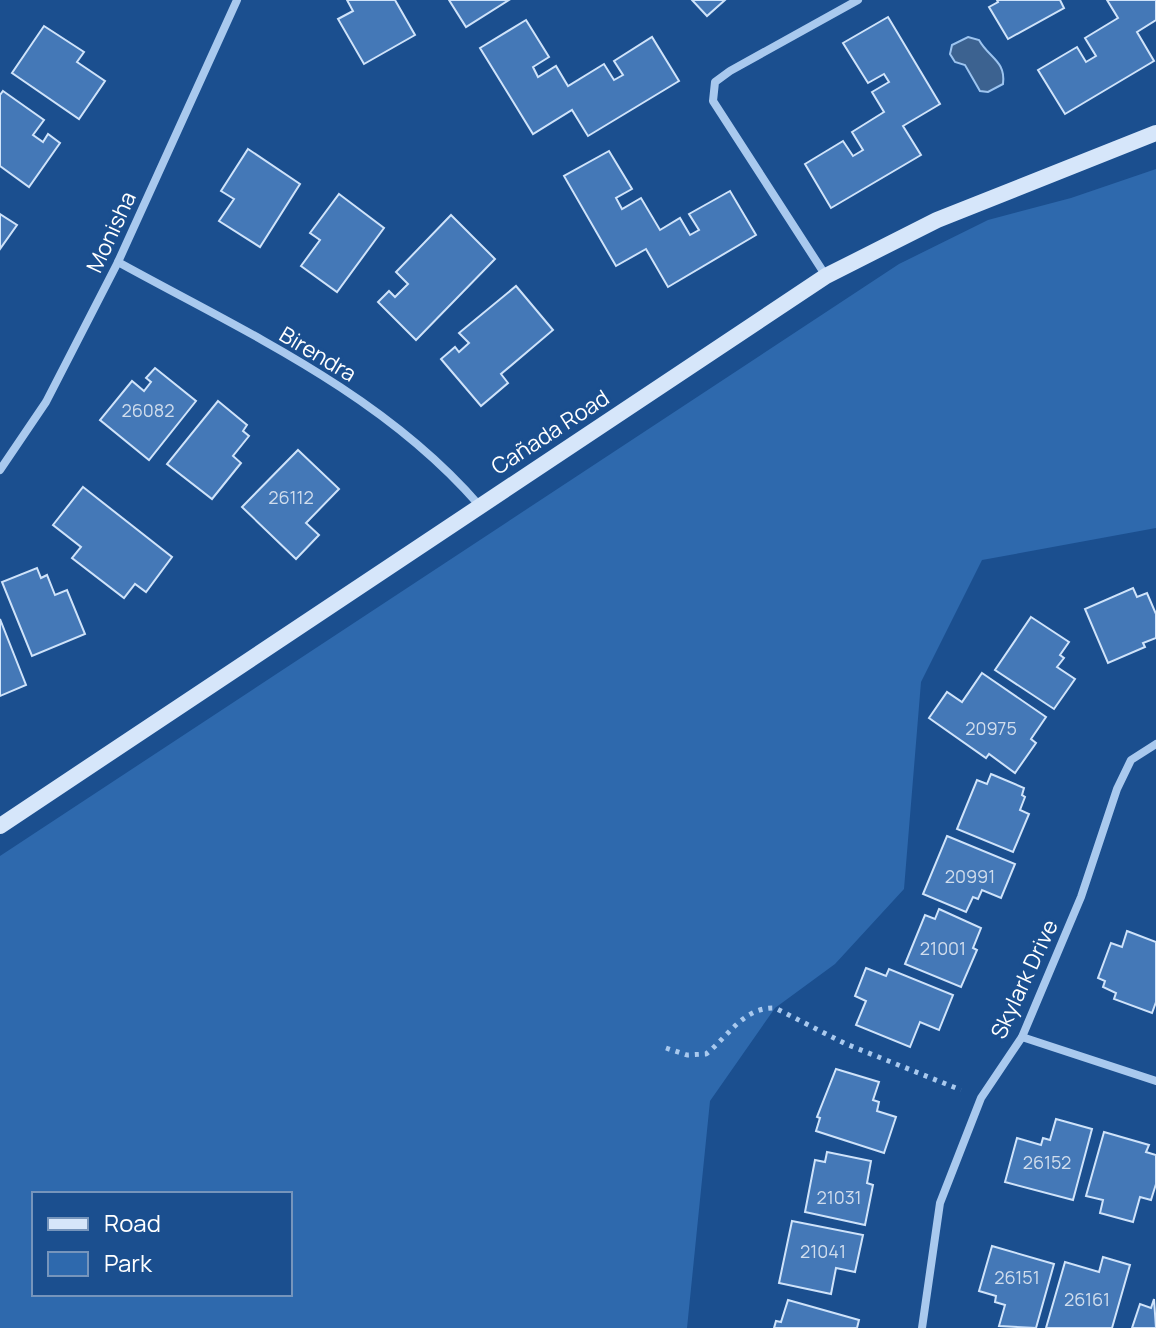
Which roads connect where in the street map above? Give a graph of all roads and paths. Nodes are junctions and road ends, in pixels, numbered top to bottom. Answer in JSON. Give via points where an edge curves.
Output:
{"nodes":[{"id":1,"x":237,"y":0,"type":"edge"},
{"id":2,"x":858,"y":0,"type":"edge"},
{"id":3,"x":1156,"y":133,"type":"edge"},
{"id":4,"x":118,"y":262,"type":"junction"},
{"id":5,"x":826,"y":276,"type":"junction"},
{"id":6,"x":0,"y":470,"type":"edge"},
{"id":7,"x":479,"y":505,"type":"junction"},
{"id":8,"x":1154,"y":744,"type":"edge"},
{"id":9,"x":0,"y":826,"type":"edge"},
{"id":10,"x":1022,"y":1037,"type":"junction"},
{"id":11,"x":666,"y":1048,"type":"dead end"},
{"id":12,"x":1156,"y":1081,"type":"edge"},
{"id":13,"x":981,"y":1098,"type":"junction"},
{"id":14,"x":922,"y":1328,"type":"edge"}],
"edges":[{"from":1,"to":4,"type":"street","name":"Monisha"},
{"from":2,"to":5,"type":"street","via":[[715,82],[713,101]]},
{"from":3,"to":5,"type":"street","name":"Cañada Road","via":[[937,220]]},
{"from":4,"to":6,"type":"street","name":"Monisha","via":[[46,402]]},
{"from":4,"to":7,"type":"street","name":"Birendra","via":[[323,375],[395,424]]},
{"from":5,"to":7,"type":"street","name":"Cañada Road"},
{"from":7,"to":9,"type":"street","name":"Cañada Road"},
{"from":8,"to":10,"type":"street","name":"Skylark Drive","via":[[1131,760],[1117,789],[1081,897]]},
{"from":10,"to":12,"type":"street"},
{"from":10,"to":13,"type":"street","name":"Skylark Drive"},
{"from":11,"to":13,"type":"path","via":[[706,1054],[743,1018],[775,1008],[846,1044]]},
{"from":13,"to":14,"type":"street","name":"Skylark Drive","via":[[940,1203]]}]}
